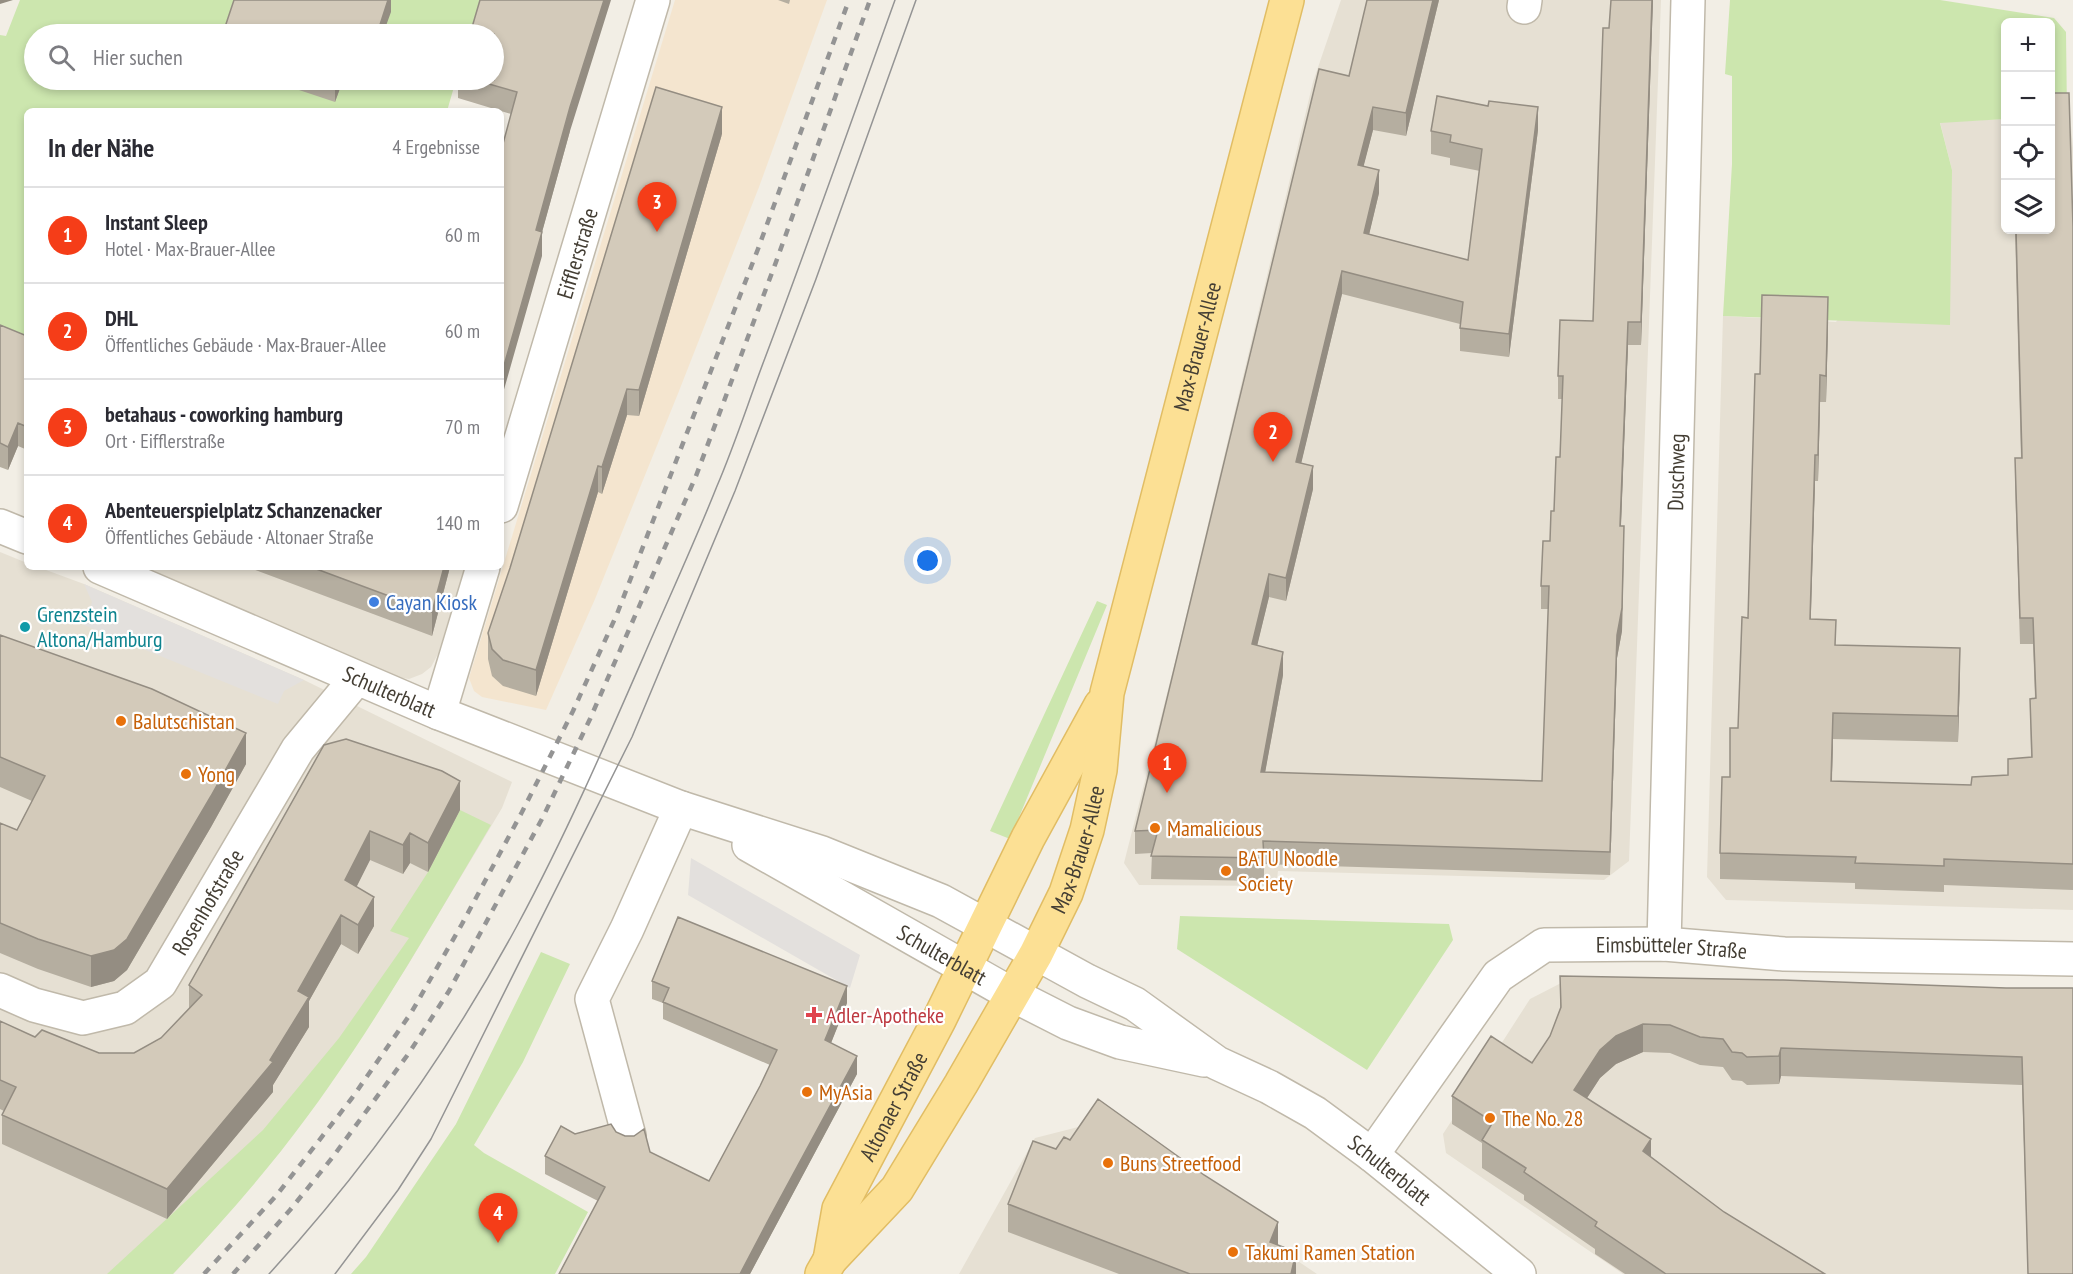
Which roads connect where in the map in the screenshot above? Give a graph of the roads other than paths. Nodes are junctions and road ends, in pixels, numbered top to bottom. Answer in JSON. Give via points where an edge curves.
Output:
{"nodes":[{"id":1,"x":653,"y":0,"type":"edge"},
{"id":2,"x":1287,"y":0,"type":"edge"},
{"id":3,"x":1688,"y":0,"type":"edge"},
{"id":4,"x":504,"y":496,"type":"edge"},
{"id":5,"x":0,"y":526,"type":"edge"},
{"id":6,"x":24,"y":536,"type":"edge"},
{"id":7,"x":107,"y":570,"type":"edge"},
{"id":8,"x":482,"y":570,"type":"edge"},
{"id":9,"x":356,"y":679,"type":"junction"},
{"id":10,"x":1107,"y":693,"type":"junction"},
{"id":11,"x":439,"y":713,"type":"junction"},
{"id":12,"x":681,"y":808,"type":"junction"},
{"id":13,"x":985,"y":925,"type":"junction"},
{"id":14,"x":1664,"y":944,"type":"junction"},
{"id":15,"x":1036,"y":954,"type":"junction"},
{"id":16,"x":2073,"y":959,"type":"edge"},
{"id":17,"x":964,"y":968,"type":"junction"},
{"id":18,"x":0,"y":990,"type":"edge"},
{"id":19,"x":1013,"y":995,"type":"junction"},
{"id":20,"x":1217,"y":1062,"type":"junction"},
{"id":21,"x":629,"y":1136,"type":"edge"},
{"id":22,"x":1372,"y":1155,"type":"junction"},
{"id":23,"x":826,"y":1267,"type":"edge"},
{"id":24,"x":1519,"y":1274,"type":"edge"}],
"edges":[{"from":1,"to":4,"type":"street","name":"Eifflerstraße"},
{"from":2,"to":10,"type":"main road","name":"Max-Brauer-Allee"},
{"from":3,"to":14,"type":"street","name":"Duschweg"},
{"from":5,"to":6,"type":"street"},
{"from":7,"to":9,"type":"street","name":"Schulterblatt"},
{"from":8,"to":11,"type":"street"},
{"from":9,"to":11,"type":"street","name":"Schulterblatt"},
{"from":9,"to":18,"type":"street","name":"Rosenhofstraße","via":[[298,749],[160,983],[125,1008],[83,1018],[34,1005]]},
{"from":10,"to":13,"type":"main road","name":"Max-Brauer-Allee"},
{"from":10,"to":15,"type":"main road","name":"Max-Brauer-Allee","via":[[1100,770],[1087,831],[1066,893]]},
{"from":11,"to":12,"type":"street","name":"Schulterblatt"},
{"from":12,"to":13,"type":"street","name":"Schulterblatt","via":[[822,853],[941,901]]},
{"from":12,"to":17,"type":"street","name":"Schulterblatt"},
{"from":12,"to":21,"type":"street","via":[[592,999]]},
{"from":13,"to":15,"type":"street","name":"Schulterblatt"},
{"from":13,"to":17,"type":"main road","name":"Altonaer Straße"},
{"from":14,"to":16,"type":"street","name":"Eimsbütteler Straße","via":[[1784,954]]},
{"from":14,"to":22,"type":"street","name":"Eimsbütteler Straße","via":[[1544,945],[1498,976]]},
{"from":15,"to":19,"type":"main road","name":"Max-Brauer-Allee"},
{"from":15,"to":20,"type":"street","name":"Schulterblatt","via":[[1135,1004]]},
{"from":17,"to":19,"type":"street","name":"Schulterblatt"},
{"from":17,"to":23,"type":"main road","name":"Altonaer Straße","via":[[839,1209]]},
{"from":19,"to":20,"type":"street","name":"Schulterblatt","via":[[1068,1023],[1120,1042]]},
{"from":19,"to":23,"type":"main road","name":"Altonaer Straße","via":[[897,1189]]},
{"from":20,"to":22,"type":"street","name":"Schulterblatt","via":[[1315,1113]]},
{"from":22,"to":24,"type":"street","name":"Schulterblatt"}]}
